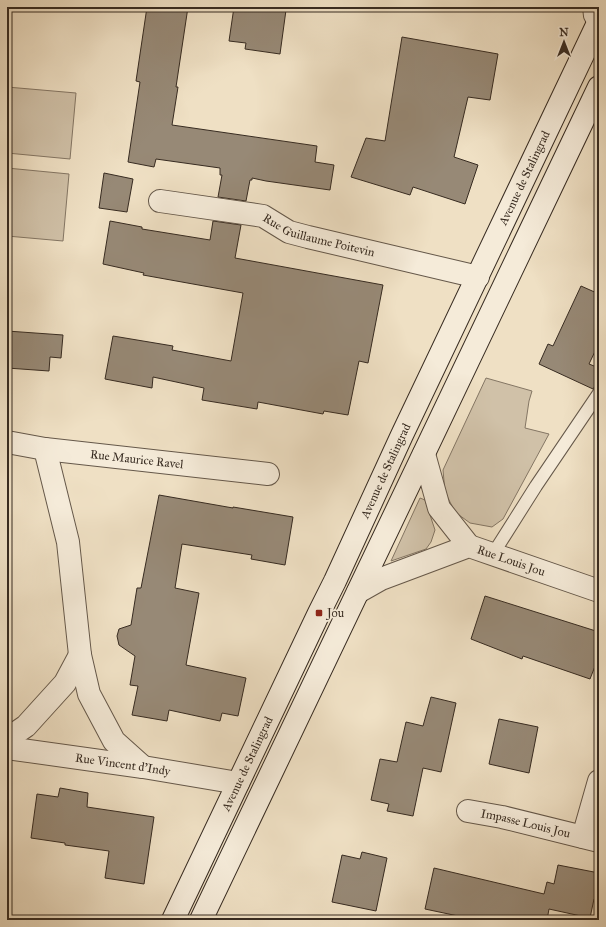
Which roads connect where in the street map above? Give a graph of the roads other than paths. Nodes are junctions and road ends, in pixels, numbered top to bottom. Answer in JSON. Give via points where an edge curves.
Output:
{"nodes":[{"id":1,"x":589,"y":7,"type":"edge"},
{"id":2,"x":597,"y":25,"type":"edge"},
{"id":3,"x":599,"y":87,"type":"edge"},
{"id":4,"x":160,"y":201,"type":"dead end"},
{"id":5,"x":514,"y":265,"type":"junction"},
{"id":6,"x":478,"y":277,"type":"junction"},
{"id":7,"x":490,"y":316,"type":"junction"},
{"id":8,"x":599,"y":393,"type":"edge"},
{"id":9,"x":7,"y":442,"type":"edge"},
{"id":10,"x":399,"y":443,"type":"junction"},
{"id":11,"x":44,"y":448,"type":"junction"},
{"id":12,"x":424,"y":454,"type":"junction"},
{"id":13,"x":268,"y":474,"type":"dead end"},
{"id":14,"x":469,"y":546,"type":"junction"},
{"id":15,"x":493,"y":554,"type":"junction"},
{"id":16,"x":335,"y":581,"type":"junction"},
{"id":17,"x":599,"y":591,"type":"edge"},
{"id":18,"x":358,"y":592,"type":"junction"},
{"id":19,"x":80,"y":655,"type":"junction"},
{"id":20,"x":7,"y":739,"type":"edge"},
{"id":21,"x":7,"y":748,"type":"edge"},
{"id":22,"x":143,"y":767,"type":"junction"},
{"id":23,"x":271,"y":773,"type":"junction"},
{"id":24,"x":599,"y":781,"type":"edge"},
{"id":25,"x":238,"y":784,"type":"junction"},
{"id":26,"x":468,"y":811,"type":"dead end"},
{"id":27,"x":250,"y":817,"type":"junction"},
{"id":28,"x":591,"y":839,"type":"edge"},
{"id":29,"x":173,"y":920,"type":"edge"},
{"id":30,"x":201,"y":920,"type":"edge"}],
"edges":[{"from":1,"to":2,"type":"lane","via":[[590,16]]},
{"from":2,"to":6,"type":"main road","name":"Avenue de Stalingrad"},
{"from":3,"to":5,"type":"main road"},
{"from":4,"to":6,"type":"main road","name":"Rue Guillaume Poitevin","via":[[263,216],[289,232]]},
{"from":5,"to":6,"type":"main road"},
{"from":5,"to":7,"type":"main road"},
{"from":6,"to":7,"type":"main road"},
{"from":6,"to":10,"type":"main road","name":"Avenue de Stalingrad"},
{"from":7,"to":12,"type":"main road"},
{"from":8,"to":15,"type":"lane"},
{"from":9,"to":11,"type":"main road","name":"Rue Maurice Ravel"},
{"from":10,"to":12,"type":"main road"},
{"from":10,"to":16,"type":"main road","name":"Avenue de Stalingrad"},
{"from":11,"to":13,"type":"main road","name":"Rue Maurice Ravel"},
{"from":11,"to":19,"type":"main road","via":[[68,542]]},
{"from":12,"to":14,"type":"main road","via":[[439,508]]},
{"from":12,"to":18,"type":"main road"},
{"from":14,"to":15,"type":"main road","name":"Rue Louis Jou"},
{"from":14,"to":18,"type":"main road","name":"Rue Louis Jou","via":[[381,579]]},
{"from":15,"to":17,"type":"main road","name":"Rue Louis Jou"},
{"from":16,"to":18,"type":"main road"},
{"from":16,"to":25,"type":"main road","name":"Avenue de Stalingrad"},
{"from":18,"to":23,"type":"main road"},
{"from":19,"to":20,"type":"main road","via":[[65,683],[26,726]]},
{"from":19,"to":22,"type":"main road","via":[[89,694],[114,741]]},
{"from":21,"to":22,"type":"main road","name":"Rue Vincent d'Indy"},
{"from":22,"to":25,"type":"main road","name":"Rue Vincent d'Indy"},
{"from":23,"to":25,"type":"main road"},
{"from":23,"to":27,"type":"main road"},
{"from":24,"to":28,"type":"main road","name":"Impasse Louis Jou"},
{"from":25,"to":27,"type":"main road"},
{"from":25,"to":29,"type":"main road","name":"Avenue de Stalingrad"},
{"from":26,"to":28,"type":"main road","name":"Impasse Louis Jou"},
{"from":27,"to":30,"type":"main road"}]}
